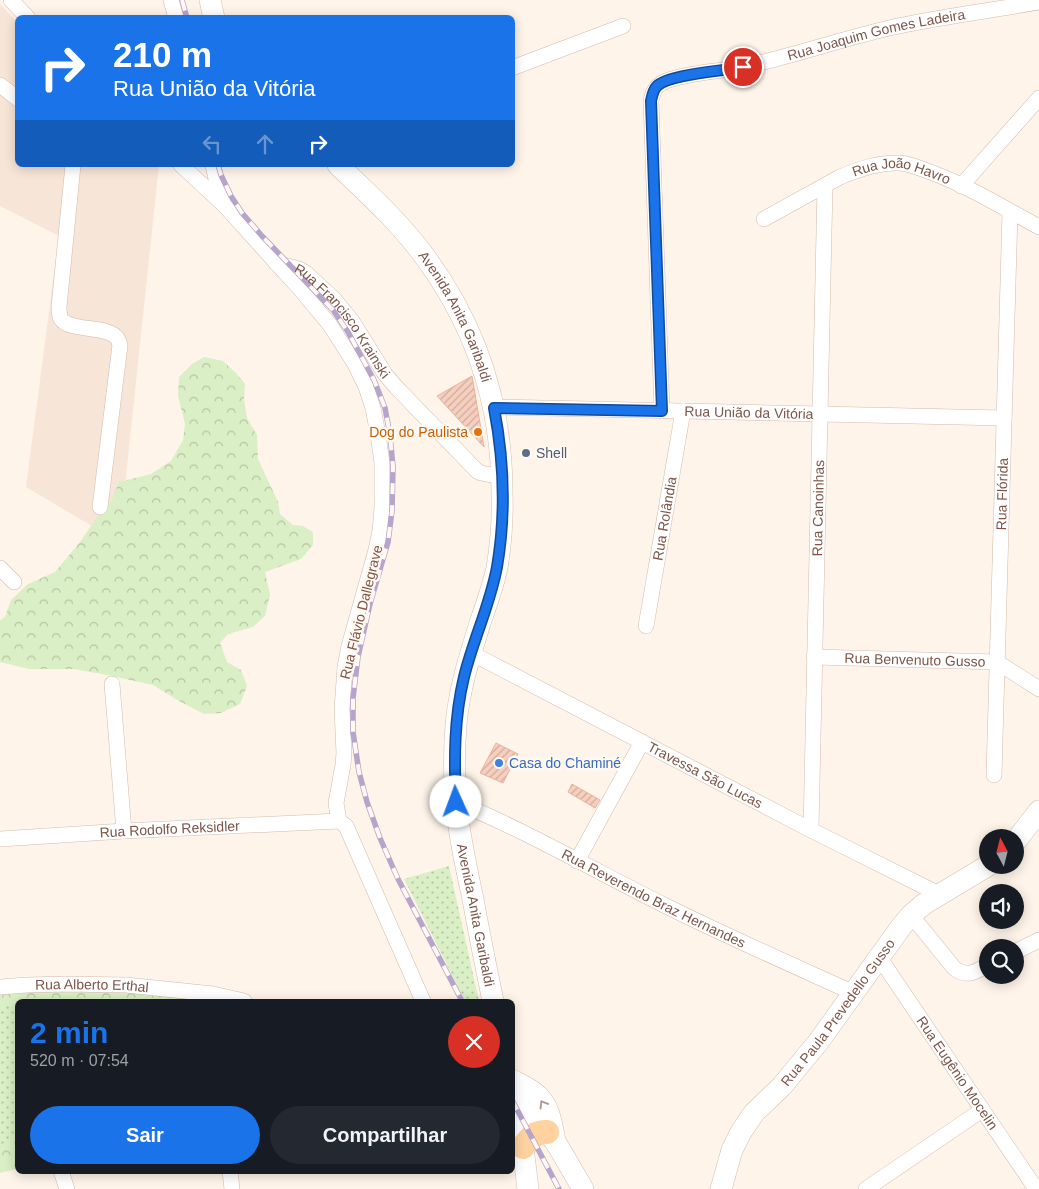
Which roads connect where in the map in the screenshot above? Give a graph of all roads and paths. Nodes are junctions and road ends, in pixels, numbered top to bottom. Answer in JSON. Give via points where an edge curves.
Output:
{"nodes":[{"id":1,"x":11,"y":0,"type":"edge"},
{"id":2,"x":171,"y":0,"type":"edge"},
{"id":3,"x":210,"y":0,"type":"edge"},
{"id":4,"x":1039,"y":2,"type":"edge"},
{"id":5,"x":25,"y":15,"type":"edge"},
{"id":6,"x":175,"y":15,"type":"edge"},
{"id":7,"x":213,"y":15,"type":"edge"},
{"id":8,"x":623,"y":26,"type":"dead end"},
{"id":9,"x":515,"y":67,"type":"edge"},
{"id":10,"x":0,"y":85,"type":"edge"},
{"id":11,"x":15,"y":97,"type":"edge"},
{"id":12,"x":1039,"y":98,"type":"edge"},
{"id":13,"x":73,"y":167,"type":"edge"},
{"id":14,"x":183,"y":167,"type":"edge"},
{"id":15,"x":213,"y":167,"type":"edge"},
{"id":16,"x":340,"y":167,"type":"edge"},
{"id":17,"x":824,"y":186,"type":"junction"},
{"id":18,"x":961,"y":186,"type":"junction"},
{"id":19,"x":225,"y":206,"type":"junction"},
{"id":20,"x":1010,"y":212,"type":"junction"},
{"id":21,"x":764,"y":219,"type":"dead end"},
{"id":22,"x":1039,"y":227,"type":"edge"},
{"id":23,"x":276,"y":263,"type":"junction"},
{"id":24,"x":494,"y":408,"type":"junction"},
{"id":25,"x":662,"y":411,"type":"junction"},
{"id":26,"x":683,"y":412,"type":"junction"},
{"id":27,"x":820,"y":414,"type":"junction"},
{"id":28,"x":1004,"y":418,"type":"junction"},
{"id":29,"x":502,"y":478,"type":"junction"},
{"id":30,"x":100,"y":507,"type":"dead end"},
{"id":31,"x":0,"y":568,"type":"edge"},
{"id":32,"x":14,"y":582,"type":"dead end"},
{"id":33,"x":646,"y":626,"type":"dead end"},
{"id":34,"x":471,"y":653,"type":"junction"},
{"id":35,"x":814,"y":657,"type":"junction"},
{"id":36,"x":997,"y":662,"type":"junction"},
{"id":37,"x":112,"y":684,"type":"dead end"},
{"id":38,"x":1039,"y":689,"type":"edge"},
{"id":39,"x":642,"y":742,"type":"junction"},
{"id":40,"x":994,"y":775,"type":"dead end"},
{"id":41,"x":456,"y":802,"type":"junction"},
{"id":42,"x":1039,"y":811,"type":"edge"},
{"id":43,"x":340,"y":821,"type":"junction"},
{"id":44,"x":811,"y":830,"type":"junction"},
{"id":45,"x":1024,"y":830,"type":"edge"},
{"id":46,"x":124,"y":831,"type":"junction"},
{"id":47,"x":0,"y":840,"type":"edge"},
{"id":48,"x":577,"y":861,"type":"junction"},
{"id":49,"x":979,"y":871,"type":"edge"},
{"id":50,"x":940,"y":894,"type":"junction"},
{"id":51,"x":911,"y":916,"type":"junction"},
{"id":52,"x":1039,"y":940,"type":"edge"},
{"id":53,"x":1024,"y":948,"type":"edge"},
{"id":54,"x":880,"y":957,"type":"junction"},
{"id":55,"x":979,"y":970,"type":"edge"},
{"id":56,"x":0,"y":987,"type":"edge"},
{"id":57,"x":854,"y":993,"type":"junction"},
{"id":58,"x":235,"y":999,"type":"edge"},
{"id":59,"x":422,"y":999,"type":"edge"},
{"id":60,"x":493,"y":999,"type":"edge"},
{"id":61,"x":515,"y":1082,"type":"edge"},
{"id":62,"x":515,"y":1102,"type":"edge"},
{"id":63,"x":515,"y":1109,"type":"edge"},
{"id":64,"x":982,"y":1110,"type":"junction"},
{"id":65,"x":551,"y":1136,"type":"junction"},
{"id":66,"x":523,"y":1147,"type":"junction"},
{"id":67,"x":62,"y":1174,"type":"edge"},
{"id":68,"x":230,"y":1174,"type":"edge"},
{"id":69,"x":67,"y":1189,"type":"edge"},
{"id":70,"x":232,"y":1189,"type":"edge"},
{"id":71,"x":528,"y":1189,"type":"edge"},
{"id":72,"x":583,"y":1189,"type":"edge"},
{"id":73,"x":721,"y":1189,"type":"edge"},
{"id":74,"x":866,"y":1189,"type":"edge"},
{"id":75,"x":1036,"y":1189,"type":"edge"}],
"edges":[{"from":1,"to":5,"type":"street"},
{"from":2,"to":6,"type":"street"},
{"from":3,"to":7,"type":"main road"},
{"from":4,"to":25,"type":"street","name":"Rua Joaquim Gomes Ladeira","via":[[887,29],[743,67],[678,78],[657,86],[651,101]]},
{"from":8,"to":9,"type":"street"},
{"from":10,"to":11,"type":"street"},
{"from":12,"to":18,"type":"street"},
{"from":13,"to":30,"type":"street","via":[[59,315],[70,325],[112,333],[120,345]]},
{"from":14,"to":19,"type":"street","name":"Rua Francisco Krainski"},
{"from":15,"to":19,"type":"street"},
{"from":16,"to":24,"type":"main road","name":"Avenida Anita Garibaldi","via":[[400,226],[439,276],[471,336]]},
{"from":17,"to":18,"type":"street","name":"Rua João Havro","via":[[869,166],[886,163],[918,167]]},
{"from":17,"to":21,"type":"street","name":"Rua João Havro"},
{"from":17,"to":27,"type":"street","name":"Rua Canoinhas"},
{"from":18,"to":20,"type":"street","name":"Rua João Havro"},
{"from":19,"to":23,"type":"street","name":"Rua Francisco Krainski"},
{"from":20,"to":22,"type":"street","name":"Rua João Havro"},
{"from":20,"to":28,"type":"street","name":"Rua Flórida"},
{"from":23,"to":29,"type":"street","name":"Rua Francisco Krainski","via":[[306,273],[334,299],[352,321],[385,374],[405,397],[476,470]]},
{"from":23,"to":43,"type":"street","name":"Rua Flávio Dallegrave","via":[[330,325],[355,364],[374,408],[382,463],[380,531],[345,667],[342,709],[344,753],[336,803]]},
{"from":24,"to":25,"type":"street","name":"Rua União da Vitória"},
{"from":24,"to":29,"type":"main road","name":"Avenida Anita Garibaldi"},
{"from":25,"to":26,"type":"street","name":"Rua União da Vitória"},
{"from":26,"to":27,"type":"street","name":"Rua União da Vitória"},
{"from":26,"to":33,"type":"street","name":"Rua Rolândia"},
{"from":27,"to":28,"type":"street","name":"Rua União da Vitória"},
{"from":27,"to":35,"type":"street","name":"Rua Canoinhas"},
{"from":28,"to":36,"type":"street","name":"Rua Flórida"},
{"from":29,"to":34,"type":"main road","name":"Avenida Anita Garibaldi","via":[[502,525],[497,568]]},
{"from":31,"to":32,"type":"street"},
{"from":34,"to":39,"type":"street","name":"Travessa São Lucas"},
{"from":34,"to":41,"type":"main road","name":"Avenida Anita Garibaldi","via":[[456,726]]},
{"from":35,"to":36,"type":"street","name":"Rua Benvenuto Gusso"},
{"from":35,"to":44,"type":"street","name":"Rua Canoinhas"},
{"from":36,"to":38,"type":"street","name":"Rua Benvenuto Gusso"},
{"from":36,"to":40,"type":"street","name":"Rua Flórida"},
{"from":37,"to":46,"type":"street"},
{"from":39,"to":44,"type":"street","name":"Travessa São Lucas"},
{"from":39,"to":48,"type":"street"},
{"from":41,"to":48,"type":"street","name":"Rua Reverendo Braz Hernandes"},
{"from":41,"to":60,"type":"main road","name":"Avenida Anita Garibaldi"},
{"from":42,"to":45,"type":"main road"},
{"from":43,"to":46,"type":"street","name":"Rua Rodolfo Reksidler"},
{"from":43,"to":59,"type":"street","name":"Rua Flávio Dallegrave","via":[[346,826]]},
{"from":44,"to":50,"type":"street","name":"Travessa São Lucas"},
{"from":46,"to":47,"type":"street","name":"Rua Rodolfo Reksidler"},
{"from":48,"to":57,"type":"street","name":"Rua Reverendo Braz Hernandes","via":[[722,934]]},
{"from":49,"to":50,"type":"main road","name":"Rua Paula Prevedello Gusso"},
{"from":50,"to":51,"type":"main road","name":"Rua Paula Prevedello Gusso"},
{"from":51,"to":54,"type":"main road","name":"Rua Paula Prevedello Gusso"},
{"from":51,"to":55,"type":"street","via":[[954,968],[967,974]]},
{"from":52,"to":53,"type":"street"},
{"from":54,"to":57,"type":"main road","name":"Rua Paula Prevedello Gusso"},
{"from":54,"to":64,"type":"street","name":"Rua Eugênio Mocelin"},
{"from":56,"to":58,"type":"street","name":"Rua Alberto Erthal","via":[[126,986]]},
{"from":57,"to":73,"type":"main road","name":"Rua Paula Prevedello Gusso","via":[[801,1064],[754,1113],[741,1132],[732,1150]]},
{"from":65,"to":61,"type":"main road","one_way":true,"via":[[550,1115],[545,1105],[539,1096]]},
{"from":62,"to":65,"type":"main road"},
{"from":63,"to":66,"type":"main road"},
{"from":64,"to":74,"type":"street"},
{"from":64,"to":75,"type":"street","name":"Rua Eugênio Mocelin"},
{"from":65,"to":66,"type":"main road","via":[[540,1132],[534,1134]]},
{"from":65,"to":72,"type":"main road"},
{"from":66,"to":71,"type":"main road"},
{"from":67,"to":69,"type":"street"},
{"from":68,"to":70,"type":"street"}]}
